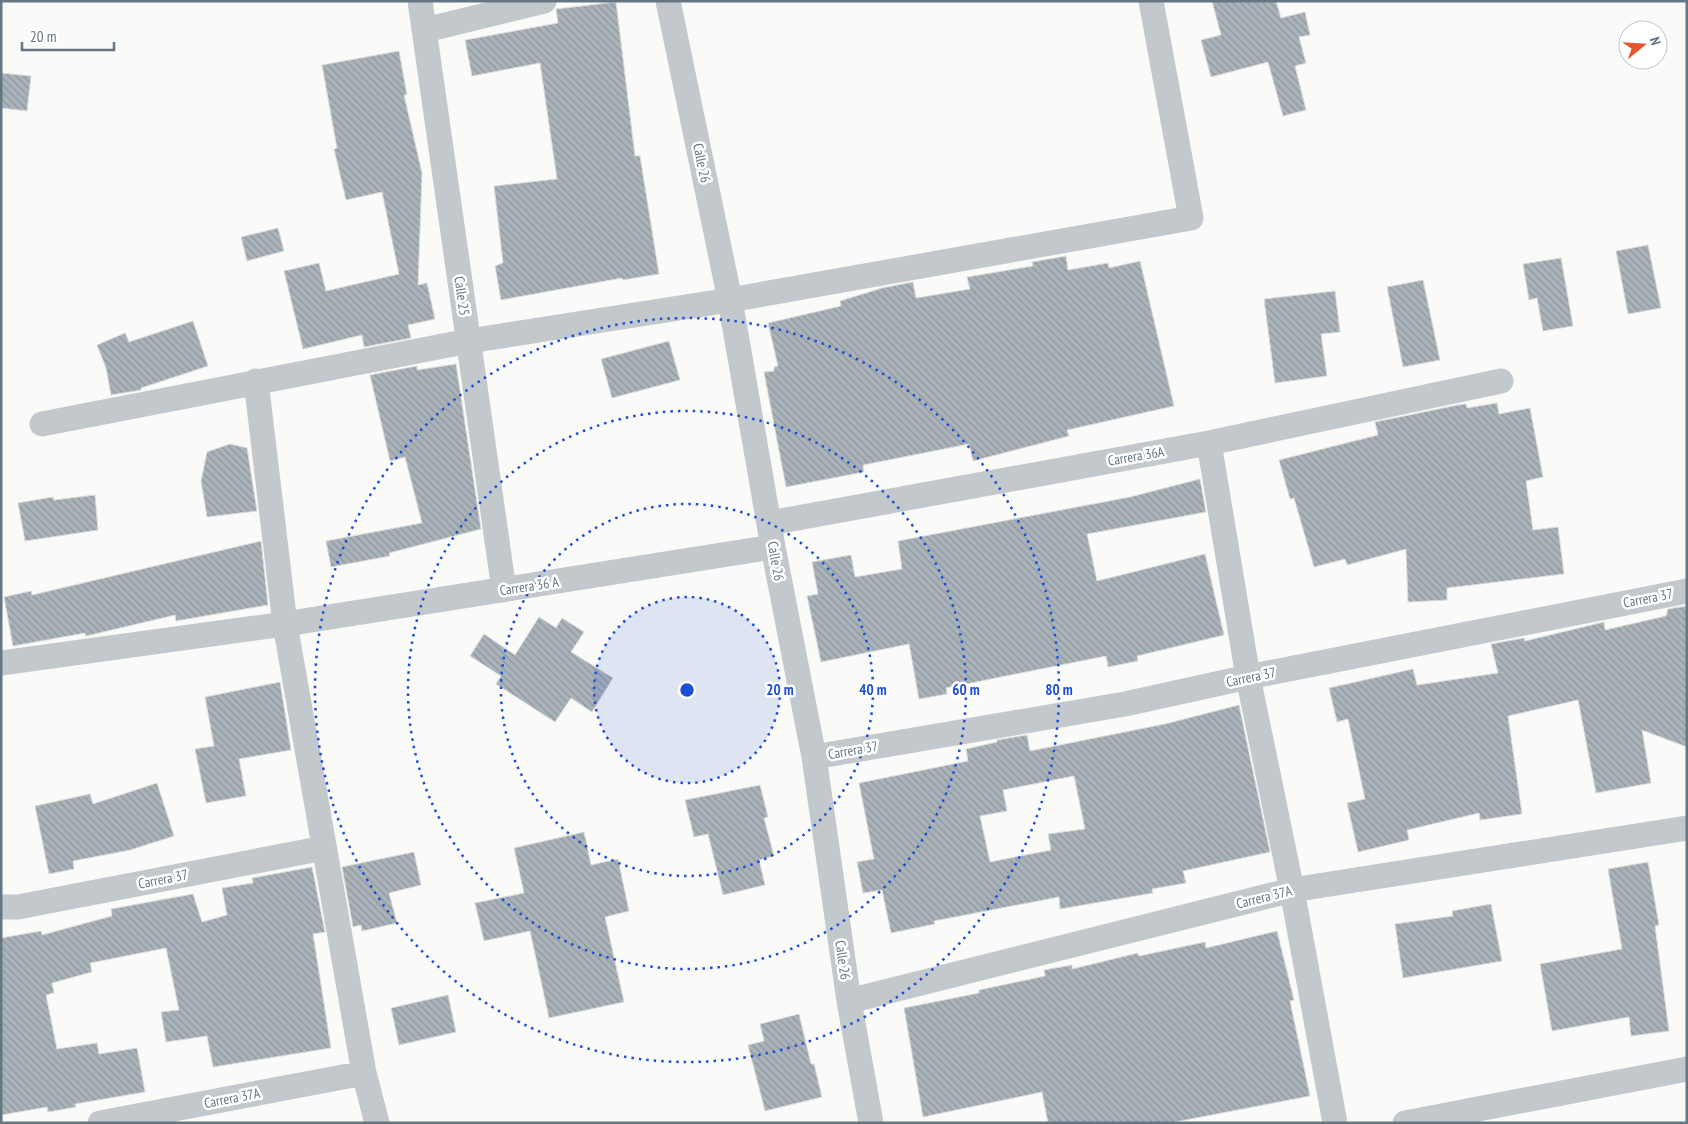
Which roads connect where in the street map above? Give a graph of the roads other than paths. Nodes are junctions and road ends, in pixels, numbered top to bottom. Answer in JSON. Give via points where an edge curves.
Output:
{"nodes":[{"id":1,"x":420,"y":1,"type":"edge"},
{"id":2,"x":544,"y":1,"type":"edge"},
{"id":3,"x":668,"y":1,"type":"edge"},
{"id":4,"x":1151,"y":1,"type":"edge"},
{"id":5,"x":425,"y":30,"type":"junction"},
{"id":6,"x":730,"y":300,"type":"junction"},
{"id":7,"x":469,"y":341,"type":"junction"},
{"id":8,"x":256,"y":381,"type":"junction"},
{"id":9,"x":1501,"y":381,"type":"dead end"},
{"id":10,"x":42,"y":424,"type":"dead end"},
{"id":11,"x":1209,"y":443,"type":"junction"},
{"id":12,"x":772,"y":535,"type":"junction"},
{"id":13,"x":504,"y":590,"type":"junction"},
{"id":14,"x":1687,"y":591,"type":"edge"},
{"id":15,"x":285,"y":624,"type":"junction"},
{"id":16,"x":1,"y":663,"type":"edge"},
{"id":17,"x":1248,"y":677,"type":"junction"},
{"id":18,"x":814,"y":757,"type":"junction"},
{"id":19,"x":1687,"y":828,"type":"edge"},
{"id":20,"x":324,"y":848,"type":"junction"},
{"id":21,"x":1292,"y":890,"type":"junction"},
{"id":22,"x":1,"y":907,"type":"edge"},
{"id":23,"x":849,"y":1001,"type":"junction"},
{"id":24,"x":1687,"y":1069,"type":"edge"},
{"id":25,"x":364,"y":1073,"type":"junction"},
{"id":26,"x":100,"y":1123,"type":"edge"},
{"id":27,"x":377,"y":1123,"type":"edge"},
{"id":28,"x":871,"y":1123,"type":"edge"},
{"id":29,"x":1335,"y":1123,"type":"edge"},
{"id":30,"x":1405,"y":1123,"type":"edge"}],
"edges":[{"from":1,"to":5,"type":"street","name":"Calle 25"},
{"from":2,"to":5,"type":"street"},
{"from":3,"to":6,"type":"street","name":"Calle 26"},
{"from":4,"to":6,"type":"street","via":[[1191,218]]},
{"from":5,"to":7,"type":"street","name":"Calle 25"},
{"from":6,"to":7,"type":"street"},
{"from":6,"to":12,"type":"street","name":"Calle 26"},
{"from":7,"to":8,"type":"street"},
{"from":7,"to":13,"type":"street","name":"Calle 25"},
{"from":8,"to":10,"type":"street"},
{"from":8,"to":15,"type":"street"},
{"from":9,"to":11,"type":"street","name":"Carrera 36A"},
{"from":11,"to":12,"type":"street","name":"Carrera 36A"},
{"from":11,"to":17,"type":"street"},
{"from":12,"to":13,"type":"street","name":"Carrera 36 A"},
{"from":12,"to":18,"type":"street","name":"Calle 26"},
{"from":13,"to":15,"type":"street","name":"Carrera 36 A"},
{"from":14,"to":17,"type":"street","name":"Carrera 37"},
{"from":15,"to":16,"type":"street","name":"Carrera 36 A"},
{"from":15,"to":20,"type":"street"},
{"from":17,"to":18,"type":"street","name":"Carrera 37","via":[[1125,704]]},
{"from":17,"to":21,"type":"street"},
{"from":18,"to":23,"type":"street","name":"Calle 26"},
{"from":19,"to":21,"type":"street","name":"Carrera 37A"},
{"from":20,"to":22,"type":"street","name":"Carrera 37","via":[[18,907]]},
{"from":20,"to":25,"type":"street"},
{"from":21,"to":23,"type":"street","name":"Carrera 37A"},
{"from":21,"to":29,"type":"street"},
{"from":23,"to":28,"type":"street","name":"Calle 26"},
{"from":24,"to":30,"type":"street"},
{"from":25,"to":26,"type":"street","name":"Carrera 37A"},
{"from":25,"to":27,"type":"street"}]}
